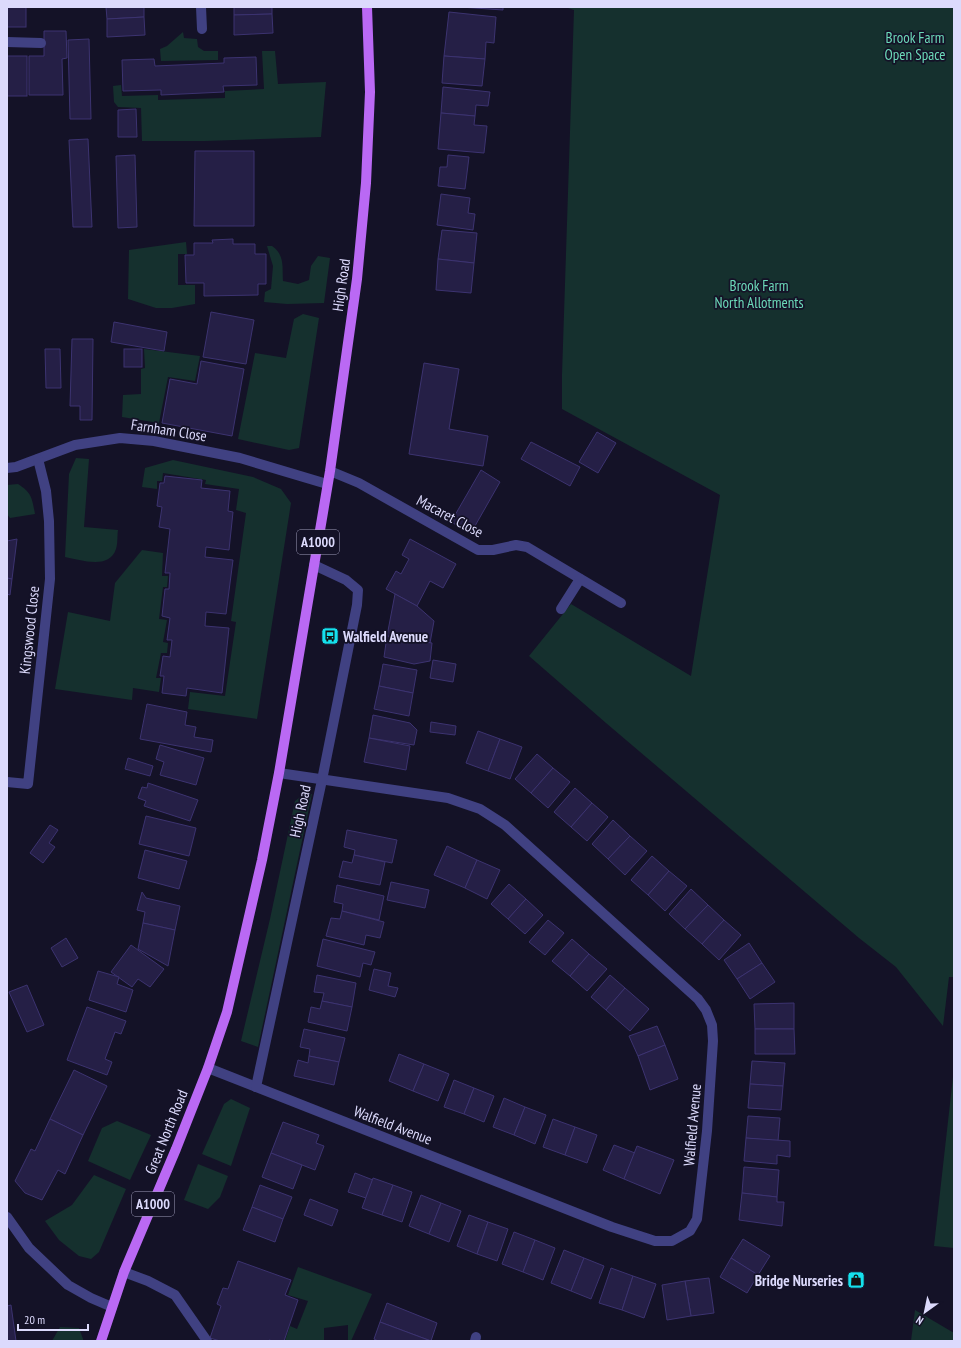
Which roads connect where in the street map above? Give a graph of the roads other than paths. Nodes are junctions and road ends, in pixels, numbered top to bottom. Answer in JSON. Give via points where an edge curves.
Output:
{"nodes":[{"id":1,"x":201,"y":7,"type":"edge"},
{"id":2,"x":367,"y":7,"type":"edge"},
{"id":3,"x":202,"y":29,"type":"dead end"},
{"id":4,"x":7,"y":42,"type":"edge"},
{"id":5,"x":41,"y":43,"type":"dead end"},
{"id":6,"x":38,"y":459,"type":"junction"},
{"id":7,"x":7,"y":468,"type":"edge"},
{"id":8,"x":330,"y":472,"type":"junction"},
{"id":9,"x":327,"y":484,"type":"junction"},
{"id":10,"x":314,"y":565,"type":"junction"},
{"id":11,"x":580,"y":579,"type":"junction"},
{"id":12,"x":620,"y":603,"type":"dead end"},
{"id":13,"x":561,"y":609,"type":"dead end"},
{"id":14,"x":279,"y":772,"type":"junction"},
{"id":15,"x":322,"y":780,"type":"junction"},
{"id":16,"x":7,"y":782,"type":"edge"},
{"id":17,"x":208,"y":1068,"type":"junction"},
{"id":18,"x":256,"y":1087,"type":"junction"},
{"id":19,"x":7,"y":1217,"type":"edge"},
{"id":20,"x":124,"y":1272,"type":"junction"},
{"id":21,"x":112,"y":1308,"type":"junction"},
{"id":22,"x":101,"y":1341,"type":"edge"},
{"id":23,"x":207,"y":1341,"type":"edge"}],
"edges":[{"from":1,"to":3,"type":"street"},
{"from":2,"to":8,"type":"main road","name":"High Road","number":"A1000","via":[[370,92],[366,183],[357,278]]},
{"from":4,"to":5,"type":"street"},
{"from":6,"to":7,"type":"street","name":"Farnham Close"},
{"from":6,"to":9,"type":"street","name":"Farnham Close","via":[[75,445],[120,438],[154,441],[240,458]]},
{"from":6,"to":16,"type":"street","name":"Kingswood Close","via":[[46,491],[50,579],[28,784]]},
{"from":8,"to":9,"type":"main road","name":"High Road","number":"A1000"},
{"from":8,"to":11,"type":"street","name":"Macaret Close","via":[[359,483],[478,550],[516,545],[527,547]]},
{"from":9,"to":10,"type":"main road","name":"High Road","number":"A1000"},
{"from":10,"to":14,"type":"main road","name":"High Road","number":"A1000"},
{"from":10,"to":15,"type":"street","name":"High Road","via":[[346,580],[358,590]]},
{"from":11,"to":12,"type":"street","name":"Macaret Close"},
{"from":11,"to":13,"type":"street"},
{"from":14,"to":15,"type":"street","name":"Walfield Avenue"},
{"from":14,"to":17,"type":"main road","name":"High Road","number":"A1000","via":[[251,913],[227,1012]]},
{"from":15,"to":18,"type":"street","name":"High Road"},
{"from":15,"to":18,"type":"street","name":"Walfield Avenue","via":[[448,798],[480,809],[506,826],[698,999],[712,1025],[713,1040],[707,1131],[697,1218],[690,1231],[672,1242],[655,1241],[612,1227]]},
{"from":17,"to":18,"type":"street","name":"Walfield Avenue"},
{"from":17,"to":20,"type":"main road","name":"Great North Road","number":"A1000"},
{"from":19,"to":21,"type":"street","via":[[29,1248],[68,1285]]},
{"from":20,"to":21,"type":"main road","name":"Great North Road","number":"A1000"},
{"from":20,"to":23,"type":"street","via":[[175,1295]]},
{"from":21,"to":22,"type":"main road","name":"Great North Road","number":"A1000"}]}
